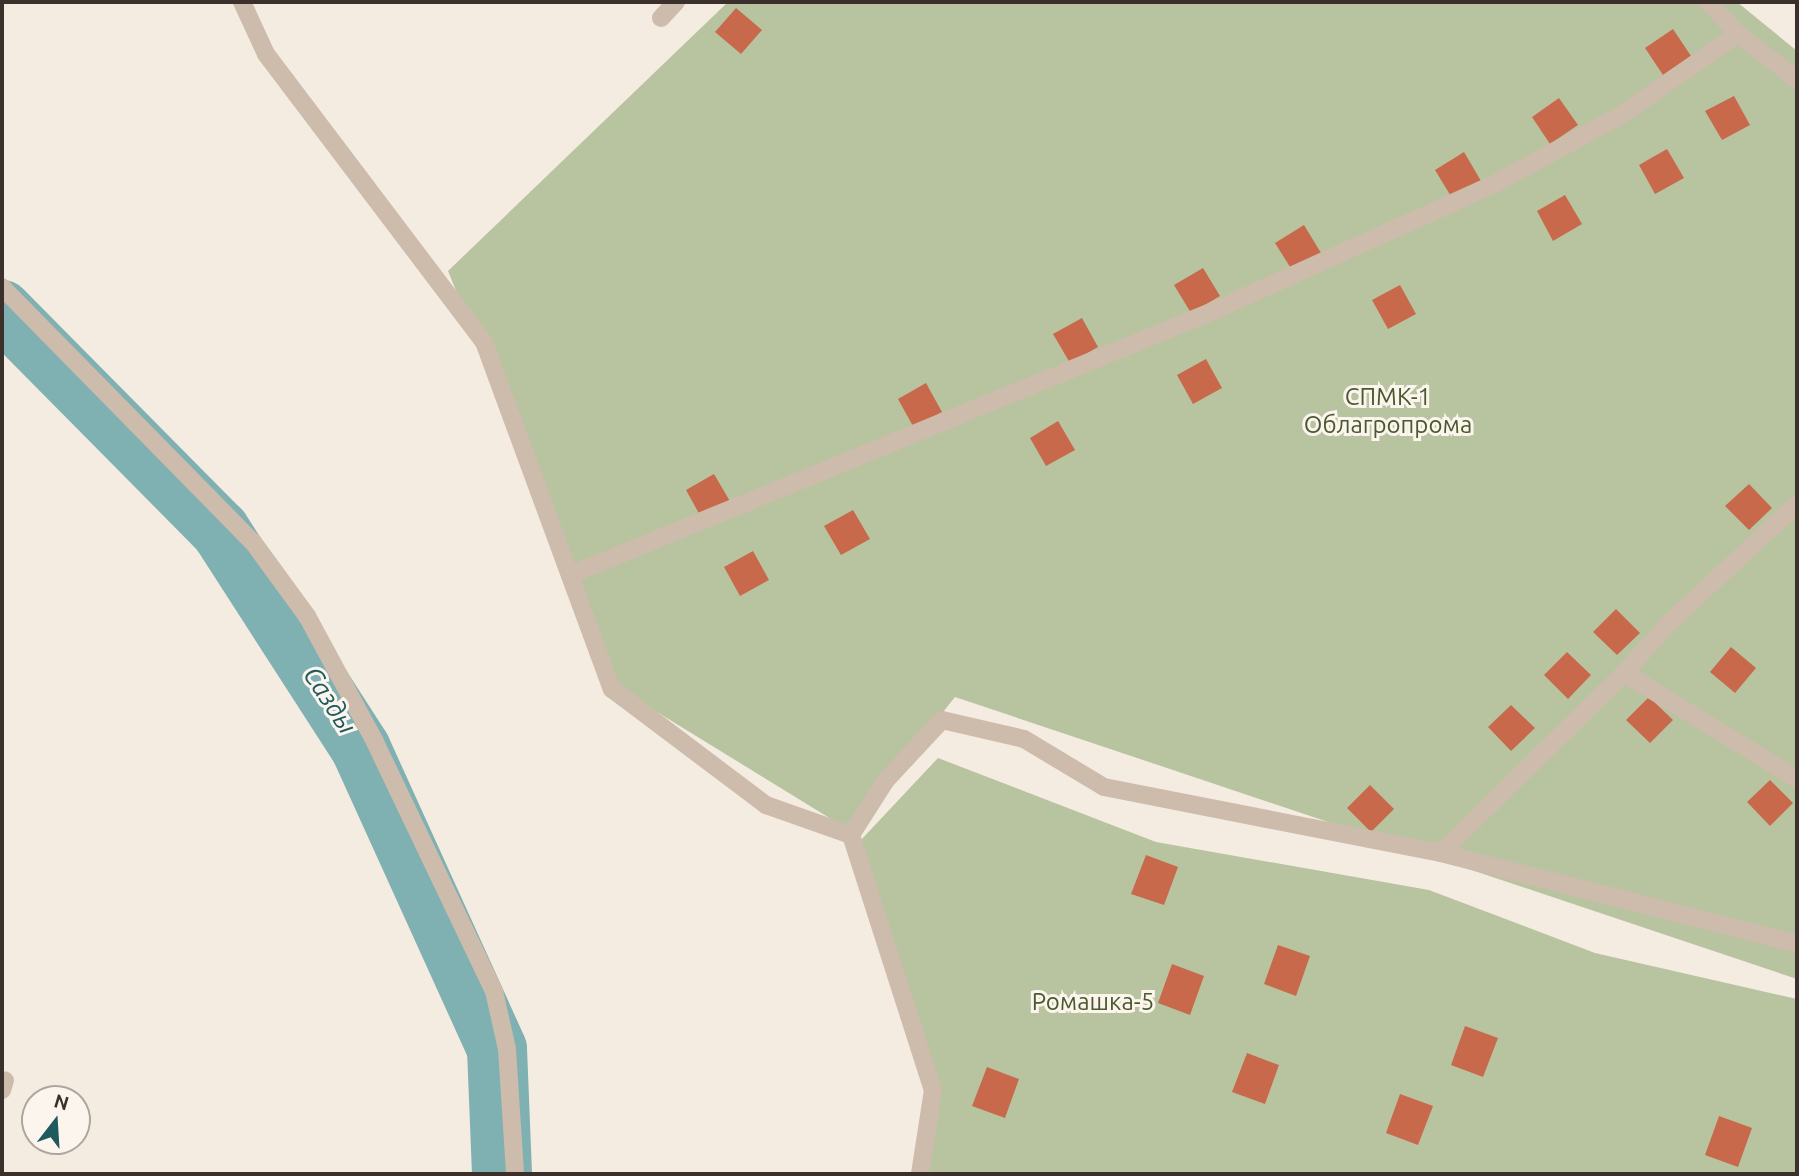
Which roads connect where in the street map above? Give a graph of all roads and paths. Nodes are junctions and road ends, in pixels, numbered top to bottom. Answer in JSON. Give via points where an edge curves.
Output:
{"nodes":[{"id":1,"x":242,"y":2,"type":"edge"},
{"id":2,"x":676,"y":2,"type":"edge"},
{"id":3,"x":1708,"y":2,"type":"edge"},
{"id":4,"x":661,"y":18,"type":"dead end"},
{"id":5,"x":1738,"y":34,"type":"junction"},
{"id":6,"x":1797,"y":80,"type":"edge"},
{"id":7,"x":2,"y":287,"type":"edge"},
{"id":8,"x":1797,"y":505,"type":"edge"},
{"id":9,"x":570,"y":575,"type":"junction"},
{"id":10,"x":1624,"y":673,"type":"junction"},
{"id":11,"x":1797,"y":779,"type":"edge"},
{"id":12,"x":851,"y":835,"type":"junction"},
{"id":13,"x":1441,"y":853,"type":"junction"},
{"id":14,"x":1797,"y":944,"type":"edge"},
{"id":15,"x":515,"y":1174,"type":"edge"},
{"id":16,"x":920,"y":1174,"type":"edge"}],
"edges":[{"from":1,"to":9,"type":"street","via":[[266,54],[484,342]]},
{"from":2,"to":4,"type":"street"},
{"from":3,"to":5,"type":"street"},
{"from":5,"to":6,"type":"street"},
{"from":5,"to":9,"type":"street","via":[[1621,115],[1496,183],[1213,311]]},
{"from":7,"to":15,"type":"street","via":[[253,542],[307,616],[381,754],[494,991],[507,1049]]},
{"from":8,"to":10,"type":"street","via":[[1669,622]]},
{"from":9,"to":12,"type":"street","via":[[612,690],[766,805]]},
{"from":10,"to":11,"type":"street"},
{"from":10,"to":13,"type":"street"},
{"from":12,"to":13,"type":"street","via":[[886,780],[942,720],[1024,738],[1104,787]]},
{"from":12,"to":16,"type":"street","via":[[933,1090]]},
{"from":13,"to":14,"type":"street"}]}
